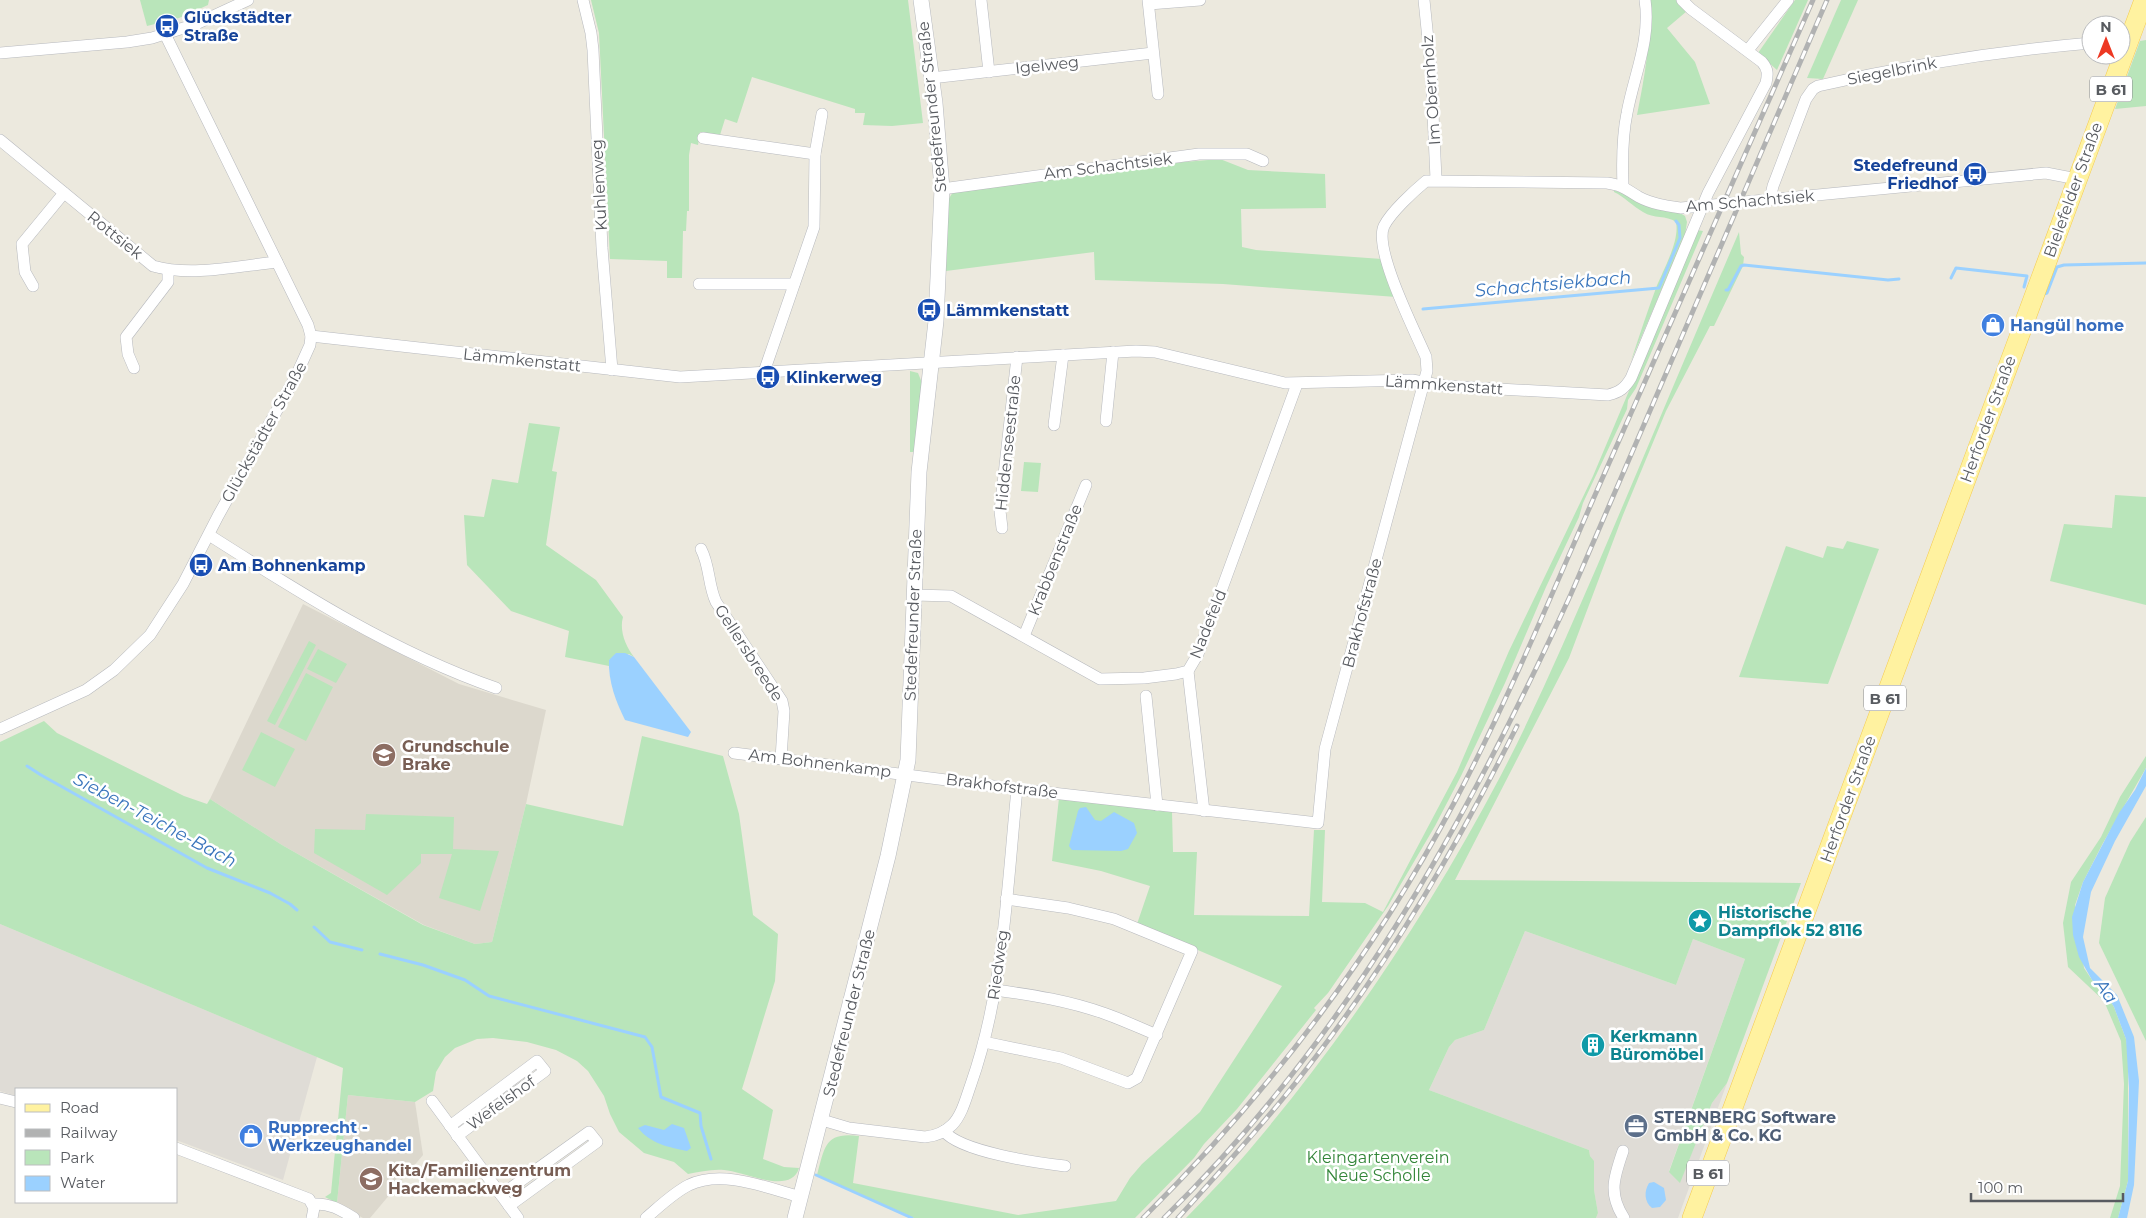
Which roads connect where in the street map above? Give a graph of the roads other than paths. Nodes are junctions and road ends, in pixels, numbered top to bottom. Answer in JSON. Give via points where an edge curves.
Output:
{"nodes":[{"id":1,"x":248,"y":0,"type":"edge"},
{"id":2,"x":584,"y":0,"type":"edge"},
{"id":3,"x":922,"y":0,"type":"edge"},
{"id":4,"x":981,"y":0,"type":"edge"},
{"id":5,"x":1200,"y":0,"type":"edge"},
{"id":6,"x":1424,"y":0,"type":"edge"},
{"id":7,"x":1645,"y":0,"type":"edge"},
{"id":8,"x":1682,"y":0,"type":"edge"},
{"id":9,"x":1788,"y":0,"type":"edge"},
{"id":10,"x":2144,"y":0,"type":"edge"},
{"id":11,"x":1148,"y":2,"type":"edge"},
{"id":12,"x":165,"y":34,"type":"junction"},
{"id":13,"x":2132,"y":38,"type":"edge"},
{"id":14,"x":2081,"y":44,"type":"edge"},
{"id":15,"x":1748,"y":50,"type":"junction"},
{"id":16,"x":0,"y":53,"type":"edge"},
{"id":17,"x":1153,"y":53,"type":"junction"},
{"id":18,"x":988,"y":72,"type":"junction"},
{"id":19,"x":936,"y":77,"type":"junction"},
{"id":20,"x":1158,"y":94,"type":"dead end"},
{"id":21,"x":822,"y":114,"type":"dead end"},
{"id":22,"x":703,"y":138,"type":"dead end"},
{"id":23,"x":0,"y":140,"type":"edge"},
{"id":24,"x":815,"y":154,"type":"junction"},
{"id":25,"x":1263,"y":161,"type":"dead end"},
{"id":26,"x":2077,"y":179,"type":"junction"},
{"id":27,"x":1431,"y":180,"type":"junction"},
{"id":28,"x":1623,"y":186,"type":"junction"},
{"id":29,"x":947,"y":188,"type":"junction"},
{"id":30,"x":64,"y":194,"type":"junction"},
{"id":31,"x":1770,"y":199,"type":"junction"},
{"id":32,"x":1702,"y":207,"type":"junction"},
{"id":33,"x":277,"y":262,"type":"junction"},
{"id":34,"x":2045,"y":267,"type":"joint"},
{"id":35,"x":168,"y":270,"type":"junction"},
{"id":36,"x":699,"y":284,"type":"dead end"},
{"id":37,"x":794,"y":284,"type":"junction"},
{"id":38,"x":33,"y":286,"type":"dead end"},
{"id":39,"x":311,"y":336,"type":"junction"},
{"id":40,"x":1113,"y":352,"type":"junction"},
{"id":41,"x":1063,"y":355,"type":"junction"},
{"id":42,"x":1017,"y":357,"type":"junction"},
{"id":43,"x":932,"y":363,"type":"junction"},
{"id":44,"x":134,"y":368,"type":"dead end"},
{"id":45,"x":612,"y":370,"type":"junction"},
{"id":46,"x":764,"y":372,"type":"junction"},
{"id":47,"x":1424,"y":382,"type":"junction"},
{"id":48,"x":1298,"y":384,"type":"junction"},
{"id":49,"x":1106,"y":421,"type":"dead end"},
{"id":50,"x":1054,"y":425,"type":"dead end"},
{"id":51,"x":1086,"y":485,"type":"dead end"},
{"id":52,"x":1002,"y":528,"type":"dead end"},
{"id":53,"x":209,"y":535,"type":"junction"},
{"id":54,"x":701,"y":549,"type":"dead end"},
{"id":55,"x":914,"y":595,"type":"junction"},
{"id":56,"x":1024,"y":636,"type":"junction"},
{"id":57,"x":1188,"y":671,"type":"junction"},
{"id":58,"x":496,"y":688,"type":"dead end"},
{"id":59,"x":1146,"y":696,"type":"dead end"},
{"id":60,"x":0,"y":729,"type":"edge"},
{"id":61,"x":734,"y":753,"type":"dead end"},
{"id":62,"x":780,"y":759,"type":"junction"},
{"id":63,"x":906,"y":774,"type":"junction"},
{"id":64,"x":1017,"y":789,"type":"junction"},
{"id":65,"x":1157,"y":805,"type":"junction"},
{"id":66,"x":1204,"y":811,"type":"junction"},
{"id":67,"x":1006,"y":898,"type":"junction"},
{"id":68,"x":995,"y":990,"type":"junction"},
{"id":69,"x":1157,"y":1035,"type":"junction"},
{"id":70,"x":984,"y":1042,"type":"junction"},
{"id":71,"x":0,"y":1098,"type":"edge"},
{"id":72,"x":432,"y":1101,"type":"dead end"},
{"id":73,"x":15,"y":1102,"type":"edge"},
{"id":74,"x":822,"y":1120,"type":"junction"},
{"id":75,"x":450,"y":1126,"type":"junction"},
{"id":76,"x":944,"y":1131,"type":"junction"},
{"id":77,"x":457,"y":1136,"type":"junction"},
{"id":78,"x":178,"y":1149,"type":"edge"},
{"id":79,"x":1623,"y":1151,"type":"dead end"},
{"id":80,"x":1065,"y":1166,"type":"dead end"},
{"id":81,"x":501,"y":1195,"type":"junction"},
{"id":82,"x":801,"y":1197,"type":"junction"},
{"id":83,"x":314,"y":1204,"type":"junction"},
{"id":84,"x":509,"y":1206,"type":"junction"},
{"id":85,"x":312,"y":1218,"type":"edge"},
{"id":86,"x":354,"y":1218,"type":"edge"},
{"id":87,"x":518,"y":1218,"type":"edge"},
{"id":88,"x":646,"y":1218,"type":"edge"},
{"id":89,"x":795,"y":1218,"type":"edge"},
{"id":90,"x":1624,"y":1218,"type":"edge"},
{"id":91,"x":1692,"y":1218,"type":"edge"}],
"edges":[{"from":1,"to":12,"type":"street"},
{"from":2,"to":45,"type":"street","name":"Kuhlenweg","via":[[593,50],[602,248]]},
{"from":3,"to":19,"type":"street","name":"Stedefreunder Straße"},
{"from":4,"to":18,"type":"street"},
{"from":5,"to":11,"type":"street"},
{"from":6,"to":27,"type":"street","name":"Im Obernholz","via":[[1431,69]]},
{"from":7,"to":28,"type":"street","via":[[1645,41],[1622,146]]},
{"from":8,"to":15,"type":"street"},
{"from":9,"to":15,"type":"street"},
{"from":10,"to":13,"type":"main road","name":"Bielefelder Straße","number":"B 61"},
{"from":11,"to":17,"type":"street"},
{"from":12,"to":16,"type":"street","via":[[127,42]]},
{"from":12,"to":33,"type":"street"},
{"from":13,"to":26,"type":"main road","name":"Bielefelder Straße","number":"B 61"},
{"from":14,"to":31,"type":"street","name":"Siegelbrink","via":[[1964,57],[1818,86],[1806,99]]},
{"from":15,"to":32,"type":"street","via":[[1767,69],[1766,83]]},
{"from":17,"to":18,"type":"street","name":"Igelweg"},
{"from":17,"to":20,"type":"street"},
{"from":18,"to":19,"type":"street","name":"Igelweg"},
{"from":19,"to":29,"type":"street","name":"Stedefreunder Straße","via":[[935,103]]},
{"from":21,"to":24,"type":"street"},
{"from":22,"to":24,"type":"street"},
{"from":23,"to":30,"type":"street","name":"Rottsiek"},
{"from":24,"to":37,"type":"street","via":[[814,227]]},
{"from":25,"to":29,"type":"street","name":"Am Schachtsiek","via":[[1247,154],[1200,154]]},
{"from":26,"to":31,"type":"street","name":"Am Schachtsiek","via":[[2046,173]]},
{"from":26,"to":34,"type":"main road","name":"Bielefelder Straße","number":"B 61"},
{"from":27,"to":28,"type":"street","name":"Am Schachtsiek"},
{"from":27,"to":47,"type":"street","name":"Brakhofstraße","via":[[1388,219],[1382,244],[1384,258],[1426,357]]},
{"from":28,"to":32,"type":"street","name":"Am Schachtsiek","via":[[1659,204]]},
{"from":29,"to":43,"type":"street","name":"Stedefreunder Straße"},
{"from":30,"to":35,"type":"street","name":"Rottsiek","via":[[153,266]]},
{"from":30,"to":38,"type":"street","via":[[22,244],[25,272]]},
{"from":31,"to":32,"type":"street","name":"Am Schachtsiek"},
{"from":32,"to":47,"type":"street","name":"Lämmkenstatt","via":[[1631,378],[1618,393],[1445,386]]},
{"from":33,"to":35,"type":"street","name":"Rottsiek"},
{"from":33,"to":39,"type":"street"},
{"from":34,"to":91,"type":"main road","name":"Herforder Straße","number":"B 61"},
{"from":35,"to":44,"type":"street","via":[[168,282],[126,337]]},
{"from":36,"to":37,"type":"street"},
{"from":37,"to":46,"type":"street"},
{"from":39,"to":45,"type":"street","name":"Lämmkenstatt"},
{"from":39,"to":53,"type":"street","name":"Glückstädter Straße","via":[[296,376]]},
{"from":40,"to":41,"type":"street","name":"Lämmkenstatt"},
{"from":40,"to":48,"type":"street","name":"Lämmkenstatt","via":[[1155,352]]},
{"from":40,"to":49,"type":"street"},
{"from":41,"to":42,"type":"street","name":"Lämmkenstatt"},
{"from":41,"to":50,"type":"street"},
{"from":42,"to":43,"type":"street","name":"Lämmkenstatt"},
{"from":42,"to":52,"type":"street","name":"Hiddenseestraße","via":[[1001,502]]},
{"from":43,"to":46,"type":"street","name":"Lämmkenstatt"},
{"from":43,"to":55,"type":"street","name":"Stedefreunder Straße","via":[[919,467]]},
{"from":45,"to":46,"type":"street","name":"Lämmkenstatt","via":[[680,376]]},
{"from":47,"to":48,"type":"street","name":"Lämmkenstatt"},
{"from":47,"to":66,"type":"street","name":"Brakhofstraße","via":[[1325,749],[1318,823]]},
{"from":48,"to":57,"type":"street","name":"Nadefeld","via":[[1198,654]]},
{"from":51,"to":56,"type":"street","name":"Krabbenstraße"},
{"from":53,"to":58,"type":"street","via":[[306,596],[407,651]]},
{"from":53,"to":60,"type":"street","name":"Glückstädter Straße","via":[[159,623],[138,648],[86,690]]},
{"from":54,"to":62,"type":"street","name":"Gellersbreede","via":[[716,602],[782,700]]},
{"from":55,"to":56,"type":"street","name":"Nadefeld","via":[[950,596]]},
{"from":55,"to":63,"type":"street","name":"Stedefreunder Straße"},
{"from":56,"to":57,"type":"street","name":"Nadefeld","via":[[1100,678],[1144,678]]},
{"from":57,"to":66,"type":"street"},
{"from":59,"to":65,"type":"street"},
{"from":61,"to":62,"type":"street","name":"Am Bohnenkamp"},
{"from":62,"to":63,"type":"street","name":"Am Bohnenkamp"},
{"from":63,"to":64,"type":"street","name":"Brakhofstraße"},
{"from":63,"to":74,"type":"street","name":"Stedefreunder Straße"},
{"from":64,"to":65,"type":"street","name":"Brakhofstraße"},
{"from":64,"to":67,"type":"street","name":"Riedweg"},
{"from":65,"to":66,"type":"street","name":"Brakhofstraße"},
{"from":67,"to":68,"type":"street","name":"Riedweg"},
{"from":67,"to":69,"type":"street","via":[[1068,908],[1114,920],[1192,951]]},
{"from":68,"to":69,"type":"street","via":[[1081,1006]]},
{"from":68,"to":70,"type":"street","name":"Riedweg"},
{"from":69,"to":70,"type":"street","via":[[1137,1078],[1128,1083],[1061,1058]]},
{"from":70,"to":76,"type":"street","name":"Riedweg","via":[[961,1110],[953,1124]]},
{"from":71,"to":73,"type":"street"},
{"from":72,"to":75,"type":"street","name":"Wefelshof"},
{"from":74,"to":76,"type":"street","via":[[848,1128],[916,1136],[935,1136]]},
{"from":74,"to":82,"type":"street","name":"Stedefreunder Straße"},
{"from":75,"to":77,"type":"street","name":"Wefelshof"},
{"from":75,"to":77,"type":"street","name":"Wefelshof","via":[[538,1061],[545,1071]]},
{"from":76,"to":80,"type":"street","via":[[954,1141],[1024,1161]]},
{"from":77,"to":81,"type":"street","name":"Wefelshof"},
{"from":78,"to":83,"type":"street","via":[[304,1197]]},
{"from":79,"to":90,"type":"street","via":[[1614,1179],[1614,1193],[1616,1206]]},
{"from":81,"to":84,"type":"street","name":"Wefelshof"},
{"from":81,"to":84,"type":"street","via":[[589,1132],[596,1142]]},
{"from":82,"to":88,"type":"street","via":[[735,1180],[709,1179],[677,1192]]},
{"from":82,"to":89,"type":"street","name":"Stedefreunder Straße"},
{"from":83,"to":85,"type":"street"},
{"from":83,"to":86,"type":"street","via":[[333,1206]]},
{"from":84,"to":87,"type":"street","name":"Wefelshof"}]}
